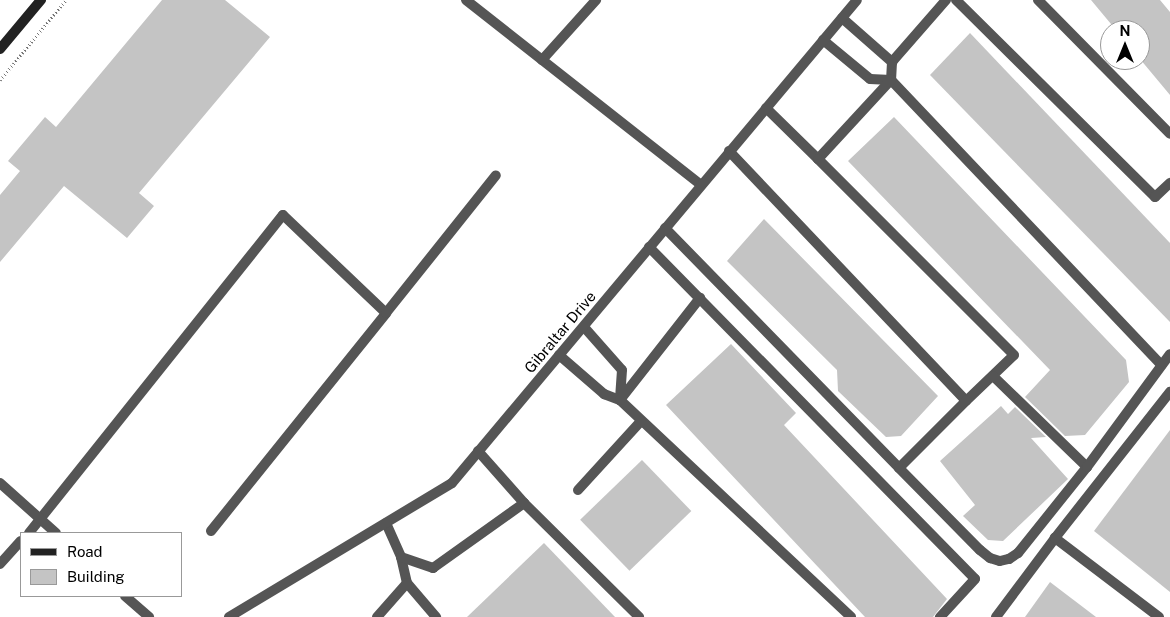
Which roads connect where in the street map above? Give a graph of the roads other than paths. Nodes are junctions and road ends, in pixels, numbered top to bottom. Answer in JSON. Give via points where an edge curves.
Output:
{"nodes":[{"id":1,"x":42,"y":0,"type":"edge"},
{"id":2,"x":466,"y":0,"type":"edge"},
{"id":3,"x":596,"y":0,"type":"edge"},
{"id":4,"x":857,"y":0,"type":"edge"},
{"id":5,"x":946,"y":0,"type":"edge"},
{"id":6,"x":956,"y":0,"type":"edge"},
{"id":7,"x":1038,"y":0,"type":"edge"},
{"id":8,"x":842,"y":18,"type":"junction"},
{"id":9,"x":823,"y":40,"type":"junction"},
{"id":10,"x":0,"y":49,"type":"edge"},
{"id":11,"x":542,"y":60,"type":"junction"},
{"id":12,"x":892,"y":62,"type":"junction"},
{"id":13,"x":891,"y":80,"type":"junction"},
{"id":14,"x":766,"y":108,"type":"junction"},
{"id":15,"x":1170,"y":134,"type":"edge"},
{"id":16,"x":729,"y":151,"type":"junction"},
{"id":17,"x":818,"y":159,"type":"junction"},
{"id":18,"x":496,"y":175,"type":"dead end"},
{"id":19,"x":1170,"y":183,"type":"edge"},
{"id":20,"x":701,"y":185,"type":"junction"},
{"id":21,"x":665,"y":228,"type":"junction"},
{"id":22,"x":649,"y":248,"type":"junction"},
{"id":23,"x":700,"y":298,"type":"junction"},
{"id":24,"x":386,"y":313,"type":"junction"},
{"id":25,"x":584,"y":327,"type":"junction"},
{"id":26,"x":1170,"y":354,"type":"edge"},
{"id":27,"x":559,"y":355,"type":"junction"},
{"id":28,"x":1161,"y":365,"type":"junction"},
{"id":29,"x":993,"y":376,"type":"junction"},
{"id":30,"x":1170,"y":392,"type":"edge"},
{"id":31,"x":620,"y":400,"type":"junction"},
{"id":32,"x":966,"y":401,"type":"junction"},
{"id":33,"x":641,"y":422,"type":"junction"},
{"id":34,"x":478,"y":451,"type":"junction"},
{"id":35,"x":1087,"y":467,"type":"junction"},
{"id":36,"x":899,"y":468,"type":"junction"},
{"id":37,"x":0,"y":483,"type":"edge"},
{"id":38,"x":578,"y":490,"type":"dead end"},
{"id":39,"x":524,"y":503,"type":"junction"},
{"id":40,"x":41,"y":520,"type":"junction"},
{"id":41,"x":386,"y":523,"type":"junction"},
{"id":42,"x":211,"y":531,"type":"dead end"},
{"id":43,"x":30,"y":532,"type":"edge"},
{"id":44,"x":55,"y":532,"type":"edge"},
{"id":45,"x":1055,"y":538,"type":"junction"},
{"id":46,"x":20,"y":543,"type":"edge"},
{"id":47,"x":401,"y":557,"type":"junction"},
{"id":48,"x":0,"y":564,"type":"edge"},
{"id":49,"x":407,"y":583,"type":"junction"},
{"id":50,"x":126,"y":597,"type":"edge"},
{"id":51,"x":149,"y":617,"type":"edge"},
{"id":52,"x":229,"y":617,"type":"edge"},
{"id":53,"x":377,"y":617,"type":"edge"},
{"id":54,"x":436,"y":617,"type":"edge"},
{"id":55,"x":639,"y":617,"type":"edge"},
{"id":56,"x":851,"y":617,"type":"edge"},
{"id":57,"x":940,"y":617,"type":"edge"},
{"id":58,"x":996,"y":617,"type":"edge"},
{"id":59,"x":1158,"y":617,"type":"edge"}],
"edges":[{"from":1,"to":10,"type":"main road"},
{"from":2,"to":11,"type":"street"},
{"from":3,"to":11,"type":"street"},
{"from":4,"to":8,"type":"street","name":"Gibraltar Drive"},
{"from":5,"to":12,"type":"street"},
{"from":6,"to":19,"type":"street","via":[[1155,197]]},
{"from":7,"to":15,"type":"street"},
{"from":8,"to":9,"type":"street","name":"Gibraltar Drive"},
{"from":8,"to":12,"type":"street"},
{"from":9,"to":13,"type":"street","via":[[870,79]]},
{"from":9,"to":14,"type":"street","name":"Gibraltar Drive"},
{"from":11,"to":20,"type":"street"},
{"from":12,"to":13,"type":"street"},
{"from":13,"to":17,"type":"street"},
{"from":13,"to":28,"type":"street"},
{"from":14,"to":16,"type":"street","name":"Gibraltar Drive"},
{"from":14,"to":17,"type":"street"},
{"from":16,"to":20,"type":"street","name":"Gibraltar Drive"},
{"from":16,"to":32,"type":"street"},
{"from":17,"to":29,"type":"street","via":[[1014,355]]},
{"from":18,"to":24,"type":"street"},
{"from":20,"to":21,"type":"street","name":"Gibraltar Drive"},
{"from":21,"to":22,"type":"street","name":"Gibraltar Drive"},
{"from":21,"to":36,"type":"street"},
{"from":22,"to":23,"type":"street"},
{"from":22,"to":25,"type":"street","name":"Gibraltar Drive"},
{"from":23,"to":31,"type":"street"},
{"from":23,"to":57,"type":"street","via":[[975,578]]},
{"from":24,"to":40,"type":"street","via":[[283,215]]},
{"from":24,"to":42,"type":"street"},
{"from":25,"to":27,"type":"street","name":"Gibraltar Drive"},
{"from":25,"to":31,"type":"street","via":[[622,370]]},
{"from":26,"to":28,"type":"street"},
{"from":27,"to":31,"type":"street","via":[[604,394]]},
{"from":27,"to":34,"type":"street","name":"Gibraltar Drive"},
{"from":28,"to":35,"type":"street"},
{"from":29,"to":32,"type":"street"},
{"from":29,"to":35,"type":"street"},
{"from":30,"to":45,"type":"street"},
{"from":31,"to":33,"type":"street"},
{"from":32,"to":36,"type":"street"},
{"from":33,"to":38,"type":"street"},
{"from":33,"to":56,"type":"street"},
{"from":34,"to":39,"type":"street"},
{"from":34,"to":41,"type":"street","name":"Gibraltar Drive","via":[[452,483]]},
{"from":35,"to":36,"type":"street","via":[[1018,553],[1000,561],[980,550]]},
{"from":37,"to":40,"type":"street"},
{"from":39,"to":47,"type":"street","via":[[433,568]]},
{"from":39,"to":55,"type":"street"},
{"from":40,"to":43,"type":"street"},
{"from":40,"to":44,"type":"street"},
{"from":41,"to":47,"type":"street"},
{"from":41,"to":52,"type":"street","name":"Gibraltar Drive"},
{"from":45,"to":58,"type":"street"},
{"from":45,"to":59,"type":"street"},
{"from":46,"to":48,"type":"street"},
{"from":47,"to":49,"type":"street"},
{"from":49,"to":53,"type":"street"},
{"from":49,"to":54,"type":"street"},
{"from":50,"to":51,"type":"street"}]}
